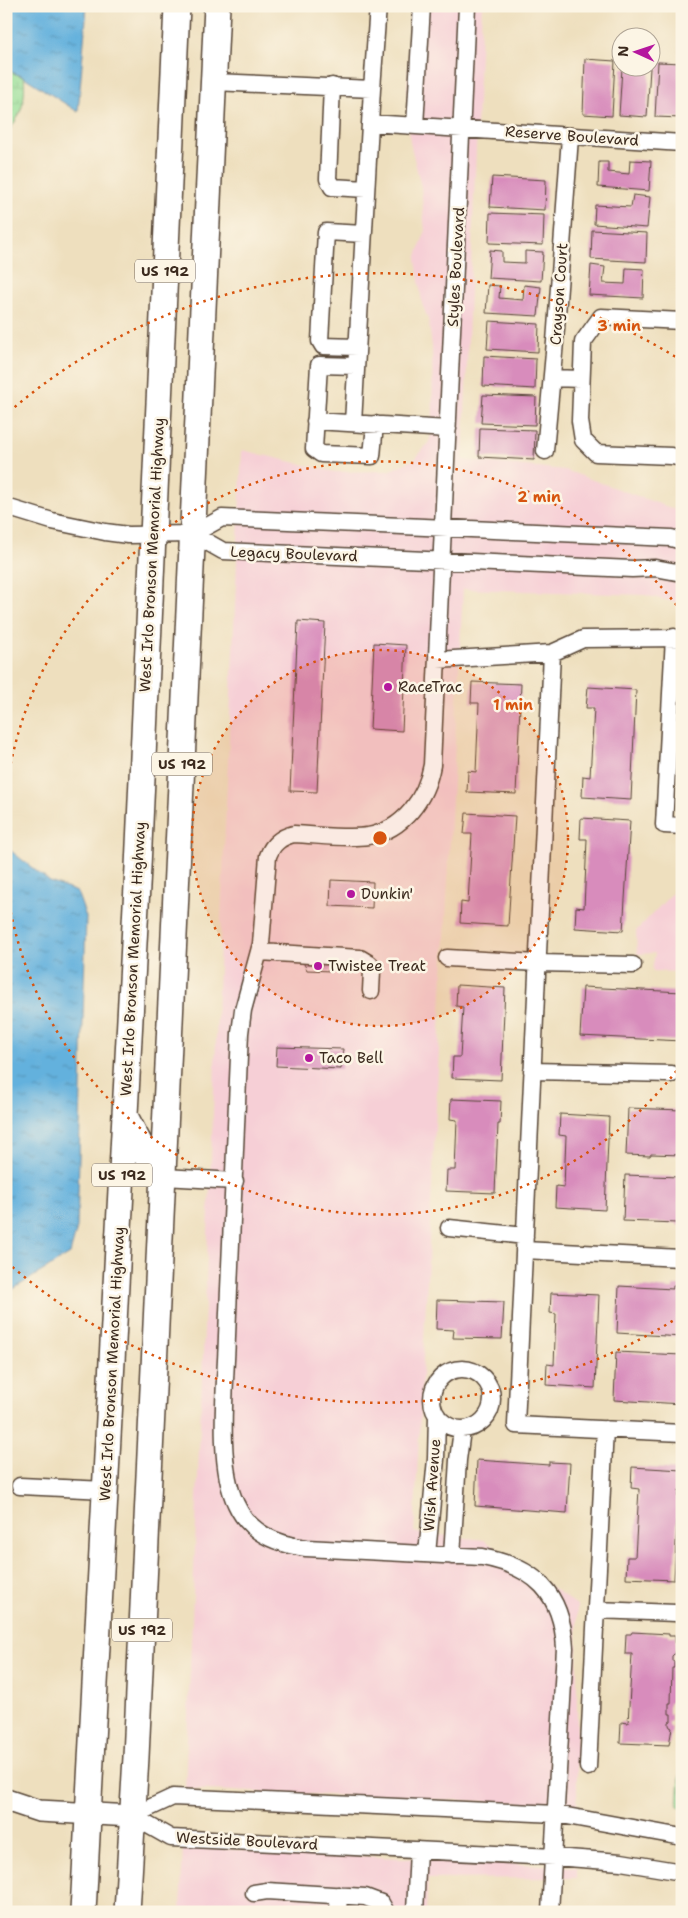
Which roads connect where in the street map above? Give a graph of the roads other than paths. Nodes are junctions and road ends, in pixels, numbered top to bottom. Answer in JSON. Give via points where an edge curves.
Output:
{"nodes":[{"id":1,"x":177,"y":6,"type":"edge"},
{"id":2,"x":217,"y":6,"type":"edge"},
{"id":3,"x":378,"y":6,"type":"edge"},
{"id":4,"x":422,"y":6,"type":"edge"},
{"id":5,"x":467,"y":6,"type":"edge"},
{"id":6,"x":214,"y":82,"type":"junction"},
{"id":7,"x":332,"y":86,"type":"junction"},
{"id":8,"x":372,"y":89,"type":"junction"},
{"id":9,"x":370,"y":123,"type":"junction"},
{"id":10,"x":416,"y":126,"type":"junction"},
{"id":11,"x":462,"y":128,"type":"junction"},
{"id":12,"x":570,"y":137,"type":"junction"},
{"id":13,"x":682,"y":143,"type":"edge"},
{"id":14,"x":366,"y":189,"type":"junction"},
{"id":15,"x":364,"y":234,"type":"junction"},
{"id":16,"x":682,"y":321,"type":"edge"},
{"id":17,"x":357,"y":347,"type":"junction"},
{"id":18,"x":356,"y":366,"type":"junction"},
{"id":19,"x":552,"y":378,"type":"junction"},
{"id":20,"x":581,"y":379,"type":"junction"},
{"id":21,"x":315,"y":420,"type":"junction"},
{"id":22,"x":353,"y":423,"type":"junction"},
{"id":23,"x":375,"y":424,"type":"junction"},
{"id":24,"x":448,"y":429,"type":"junction"},
{"id":25,"x":545,"y":451,"type":"dead end"},
{"id":26,"x":682,"y":458,"type":"edge"},
{"id":27,"x":6,"y":507,"type":"edge"},
{"id":28,"x":443,"y":527,"type":"junction"},
{"id":29,"x":193,"y":534,"type":"junction"},
{"id":30,"x":153,"y":535,"type":"junction"},
{"id":31,"x":682,"y":541,"type":"edge"},
{"id":32,"x":442,"y":560,"type":"junction"},
{"id":33,"x":682,"y":573,"type":"edge"},
{"id":34,"x":678,"y":637,"type":"edge"},
{"id":35,"x":552,"y":653,"type":"junction"},
{"id":36,"x":437,"y":660,"type":"junction"},
{"id":37,"x":682,"y":826,"type":"edge"},
{"id":38,"x":260,"y":952,"type":"junction"},
{"id":39,"x":447,"y":958,"type":"dead end"},
{"id":40,"x":538,"y":963,"type":"junction"},
{"id":41,"x":632,"y":965,"type":"dead end"},
{"id":42,"x":371,"y":991,"type":"dead end"},
{"id":43,"x":532,"y":1071,"type":"junction"},
{"id":44,"x":672,"y":1074,"type":"dead end"},
{"id":45,"x":125,"y":1116,"type":"junction"},
{"id":46,"x":164,"y":1177,"type":"junction"},
{"id":47,"x":234,"y":1180,"type":"junction"},
{"id":48,"x":449,"y":1228,"type":"dead end"},
{"id":49,"x":524,"y":1243,"type":"junction"},
{"id":50,"x":680,"y":1258,"type":"dead end"},
{"id":51,"x":517,"y":1402,"type":"junction"},
{"id":52,"x":492,"y":1407,"type":"junction"},
{"id":53,"x":437,"y":1415,"type":"junction"},
{"id":54,"x":462,"y":1430,"type":"junction"},
{"id":55,"x":605,"y":1430,"type":"junction"},
{"id":56,"x":682,"y":1433,"type":"edge"},
{"id":57,"x":20,"y":1486,"type":"dead end"},
{"id":58,"x":106,"y":1490,"type":"junction"},
{"id":59,"x":432,"y":1495,"type":"junction"},
{"id":60,"x":456,"y":1497,"type":"junction"},
{"id":61,"x":427,"y":1554,"type":"junction"},
{"id":62,"x":452,"y":1556,"type":"junction"},
{"id":63,"x":596,"y":1610,"type":"junction"},
{"id":64,"x":676,"y":1613,"type":"dead end"},
{"id":65,"x":588,"y":1767,"type":"dead end"},
{"id":66,"x":6,"y":1800,"type":"edge"},
{"id":67,"x":89,"y":1814,"type":"junction"},
{"id":68,"x":556,"y":1814,"type":"junction"},
{"id":69,"x":132,"y":1816,"type":"junction"},
{"id":70,"x":682,"y":1837,"type":"edge"},
{"id":71,"x":418,"y":1850,"type":"junction"},
{"id":72,"x":554,"y":1857,"type":"junction"},
{"id":73,"x":682,"y":1872,"type":"edge"},
{"id":74,"x":254,"y":1893,"type":"dead end"},
{"id":75,"x":359,"y":1902,"type":"edge"},
{"id":76,"x":84,"y":1912,"type":"edge"},
{"id":77,"x":127,"y":1912,"type":"edge"},
{"id":78,"x":338,"y":1912,"type":"edge"},
{"id":79,"x":346,"y":1912,"type":"edge"},
{"id":80,"x":386,"y":1912,"type":"edge"},
{"id":81,"x":414,"y":1912,"type":"edge"},
{"id":82,"x":550,"y":1912,"type":"edge"}],
"edges":[{"from":1,"to":30,"type":"highway","name":"West Irlo Bronson Memorial Highway","number":"US 192"},
{"from":2,"to":6,"type":"highway","number":"US 192"},
{"from":3,"to":8,"type":"street"},
{"from":4,"to":10,"type":"street"},
{"from":5,"to":11,"type":"street","name":"Styles Boulevard"},
{"from":6,"to":7,"type":"street"},
{"from":6,"to":29,"type":"highway","number":"US 192"},
{"from":7,"to":8,"type":"street"},
{"from":7,"to":14,"type":"street","via":[[328,179],[332,187]]},
{"from":8,"to":9,"type":"street"},
{"from":9,"to":10,"type":"street","name":"Reserve Boulevard"},
{"from":9,"to":14,"type":"street"},
{"from":10,"to":11,"type":"street","name":"Reserve Boulevard"},
{"from":11,"to":12,"type":"street","name":"Reserve Boulevard"},
{"from":11,"to":24,"type":"street","name":"Styles Boulevard"},
{"from":12,"to":13,"type":"street","name":"Reserve Boulevard"},
{"from":12,"to":19,"type":"street","name":"Crayson Court"},
{"from":14,"to":15,"type":"street"},
{"from":15,"to":17,"type":"street"},
{"from":15,"to":17,"type":"street","via":[[326,232],[320,341],[323,346]]},
{"from":16,"to":20,"type":"street","via":[[601,317],[583,342]]},
{"from":17,"to":18,"type":"street"},
{"from":18,"to":21,"type":"street","via":[[319,365]]},
{"from":18,"to":22,"type":"street"},
{"from":19,"to":20,"type":"street"},
{"from":19,"to":25,"type":"street","name":"Crayson Court"},
{"from":20,"to":26,"type":"street","via":[[583,440],[596,453]]},
{"from":21,"to":22,"type":"street"},
{"from":21,"to":23,"type":"street","via":[[314,449],[321,454],[372,456]]},
{"from":22,"to":23,"type":"street"},
{"from":23,"to":24,"type":"street"},
{"from":24,"to":28,"type":"street","name":"Styles Boulevard"},
{"from":27,"to":30,"type":"street","via":[[105,532]]},
{"from":28,"to":29,"type":"street","via":[[222,518]]},
{"from":28,"to":31,"type":"street"},
{"from":28,"to":32,"type":"street","name":"Styles Boulevard"},
{"from":29,"to":30,"type":"street"},
{"from":29,"to":32,"type":"street","name":"Legacy Boulevard","via":[[223,551]]},
{"from":29,"to":46,"type":"highway","number":"US 192"},
{"from":30,"to":45,"type":"highway","name":"West Irlo Bronson Memorial Highway","number":"US 192"},
{"from":32,"to":33,"type":"street","name":"Legacy Boulevard","via":[[655,568]]},
{"from":32,"to":36,"type":"street","name":"Styles Boulevard"},
{"from":34,"to":35,"type":"street","via":[[584,639]]},
{"from":34,"to":37,"type":"street","via":[[664,825]]},
{"from":35,"to":36,"type":"street"},
{"from":35,"to":40,"type":"street"},
{"from":36,"to":38,"type":"street","name":"Styles Boulevard","via":[[430,779],[416,805],[398,823],[377,834],[294,834],[278,840],[268,856]]},
{"from":38,"to":42,"type":"street","via":[[360,958],[370,964]]},
{"from":38,"to":47,"type":"street","name":"Styles Boulevard","via":[[241,1021]]},
{"from":39,"to":40,"type":"street"},
{"from":40,"to":41,"type":"street"},
{"from":40,"to":43,"type":"street"},
{"from":43,"to":44,"type":"street"},
{"from":43,"to":49,"type":"street"},
{"from":45,"to":46,"type":"highway","via":[[146,1156]]},
{"from":45,"to":58,"type":"highway","name":"West Irlo Bronson Memorial Highway","number":"US 192"},
{"from":46,"to":47,"type":"street"},
{"from":46,"to":69,"type":"highway","number":"US 192"},
{"from":47,"to":61,"type":"street","name":"Styles Boulevard","via":[[224,1444],[227,1476],[236,1504],[252,1527],[283,1544]]},
{"from":48,"to":49,"type":"street"},
{"from":49,"to":50,"type":"street"},
{"from":49,"to":51,"type":"street"},
{"from":51,"to":52,"type":"street"},
{"from":51,"to":55,"type":"street","via":[[516,1425]]},
{"from":52,"to":53,"type":"street","name":"Wish Avenue","via":[[493,1397],[485,1379],[468,1369],[458,1369],[440,1378],[435,1387],[432,1396]]},
{"from":52,"to":54,"type":"street","name":"Wish Avenue","via":[[481,1424]]},
{"from":53,"to":54,"type":"street","name":"Wish Avenue","via":[[443,1423]]},
{"from":53,"to":59,"type":"street","name":"Wish Avenue"},
{"from":54,"to":60,"type":"street","name":"Wish Avenue"},
{"from":55,"to":56,"type":"street"},
{"from":55,"to":63,"type":"street"},
{"from":57,"to":58,"type":"street"},
{"from":58,"to":67,"type":"highway","name":"West Irlo Bronson Memorial Highway","number":"US 192"},
{"from":59,"to":60,"type":"street"},
{"from":59,"to":61,"type":"street","name":"Wish Avenue"},
{"from":60,"to":62,"type":"street","name":"Wish Avenue"},
{"from":61,"to":62,"type":"street","name":"Styles Boulevard"},
{"from":62,"to":68,"type":"street","name":"Styles Boulevard","via":[[482,1557],[529,1574],[542,1585],[560,1614],[565,1648]]},
{"from":63,"to":64,"type":"street"},
{"from":63,"to":65,"type":"street"},
{"from":66,"to":67,"type":"main road","via":[[40,1811]]},
{"from":67,"to":69,"type":"main road"},
{"from":67,"to":76,"type":"highway","name":"West Irlo Bronson Memorial Highway","number":"US 192"},
{"from":68,"to":69,"type":"street","via":[[173,1797]]},
{"from":68,"to":70,"type":"street"},
{"from":68,"to":72,"type":"street","name":"Styles Boulevard"},
{"from":69,"to":71,"type":"street","name":"Westside Boulevard","via":[[171,1838]]},
{"from":69,"to":77,"type":"highway","number":"US 192"},
{"from":71,"to":72,"type":"street","name":"Westside Boulevard"},
{"from":71,"to":81,"type":"street"},
{"from":72,"to":73,"type":"street","name":"Westside Boulevard","via":[[620,1862]]},
{"from":72,"to":82,"type":"street","name":"Styles Boulevard"},
{"from":74,"to":75,"type":"street","via":[[267,1891]]},
{"from":75,"to":78,"type":"street"},
{"from":75,"to":79,"type":"street"},
{"from":75,"to":80,"type":"street","via":[[381,1903]]}]}
